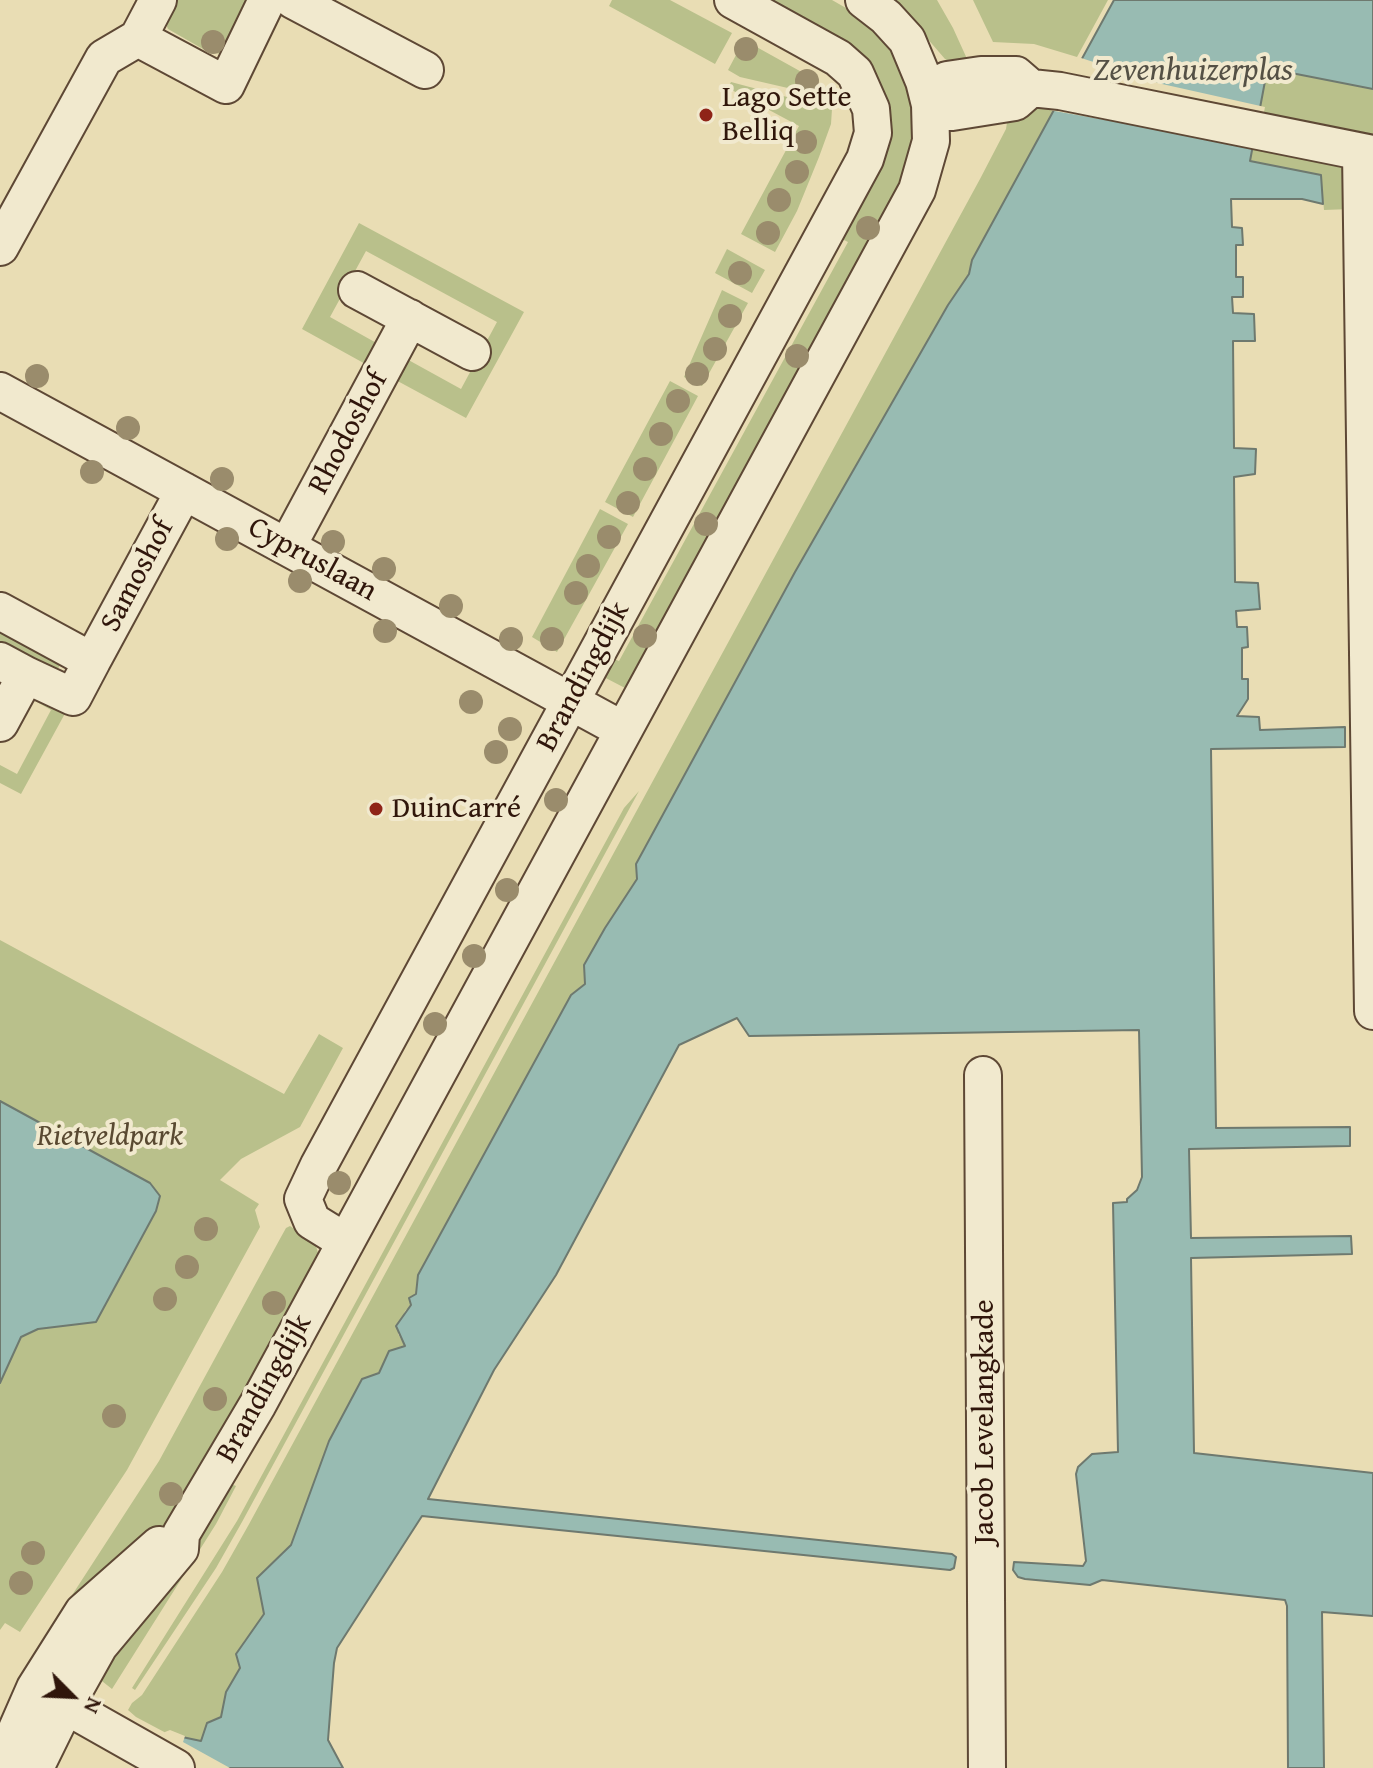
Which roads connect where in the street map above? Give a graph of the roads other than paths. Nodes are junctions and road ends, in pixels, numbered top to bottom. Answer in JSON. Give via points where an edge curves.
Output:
{"nodes":[{"id":1,"x":158,"y":0,"type":"edge"},
{"id":2,"x":267,"y":0,"type":"edge"},
{"id":3,"x":293,"y":0,"type":"edge"},
{"id":4,"x":733,"y":0,"type":"edge"},
{"id":5,"x":864,"y":0,"type":"edge"},
{"id":6,"x":138,"y":38,"type":"junction"},
{"id":7,"x":425,"y":70,"type":"dead end"},
{"id":8,"x":930,"y":105,"type":"junction"},
{"id":9,"x":1367,"y":153,"type":"edge"},
{"id":10,"x":0,"y":247,"type":"edge"},
{"id":11,"x":357,"y":290,"type":"dead end"},
{"id":12,"x":410,"y":318,"type":"junction"},
{"id":13,"x":472,"y":352,"type":"dead end"},
{"id":14,"x":0,"y":391,"type":"edge"},
{"id":15,"x":184,"y":491,"type":"junction"},
{"id":16,"x":287,"y":547,"type":"junction"},
{"id":17,"x":0,"y":611,"type":"edge"},
{"id":18,"x":92,"y":661,"type":"junction"},
{"id":19,"x":13,"y":668,"type":"edge"},
{"id":20,"x":571,"y":702,"type":"junction"},
{"id":21,"x":0,"y":723,"type":"edge"},
{"id":22,"x":623,"y":730,"type":"junction"},
{"id":23,"x":1372,"y":878,"type":"edge"},
{"id":24,"x":1373,"y":1011,"type":"edge"},
{"id":25,"x":983,"y":1075,"type":"dead end"},
{"id":26,"x":346,"y":1242,"type":"junction"},
{"id":27,"x":50,"y":1697,"type":"junction"},
{"id":28,"x":0,"y":1768,"type":"edge"},
{"id":29,"x":35,"y":1768,"type":"edge"},
{"id":30,"x":176,"y":1768,"type":"edge"},
{"id":31,"x":987,"y":1768,"type":"edge"}],
"edges":[{"from":1,"to":6,"type":"street"},
{"from":2,"to":6,"type":"street","via":[[226,85]]},
{"from":3,"to":7,"type":"street"},
{"from":4,"to":20,"type":"street","name":"Brandingdijk","via":[[838,58],[855,73],[871,109],[873,133],[865,159]]},
{"from":5,"to":8,"type":"street","name":"Brandingdijk","via":[[907,40]]},
{"from":6,"to":10,"type":"street","via":[[104,58]]},
{"from":8,"to":9,"type":"street","via":[[952,112],[1015,102],[1046,90]]},
{"from":8,"to":22,"type":"street","name":"Brandingdijk","via":[[931,141],[917,190]]},
{"from":9,"to":23,"type":"street"},
{"from":11,"to":12,"type":"street"},
{"from":12,"to":13,"type":"street"},
{"from":12,"to":16,"type":"street","name":"Rhodoshof"},
{"from":14,"to":15,"type":"street","name":"Cypruslaan"},
{"from":15,"to":16,"type":"street","name":"Cypruslaan"},
{"from":15,"to":18,"type":"street","name":"Samoshof"},
{"from":16,"to":20,"type":"street","name":"Cypruslaan"},
{"from":17,"to":18,"type":"street","name":"Samoshof"},
{"from":18,"to":19,"type":"street","name":"Samoshof","via":[[73,697]]},
{"from":19,"to":21,"type":"street","name":"Samoshof"},
{"from":20,"to":22,"type":"street","name":"Cypruslaan"},
{"from":20,"to":26,"type":"street","name":"Brandingdijk","via":[[303,1199],[312,1221]]},
{"from":22,"to":26,"type":"street","name":"Brandingdijk"},
{"from":23,"to":24,"type":"street"},
{"from":25,"to":31,"type":"street","name":"Jacob Levelangkade"},
{"from":26,"to":27,"type":"street","name":"Brandingdijk","via":[[181,1534],[166,1538],[83,1612]]},
{"from":27,"to":28,"type":"street","name":"Brandingdijk"},
{"from":27,"to":29,"type":"street","name":"Brandingdijk"},
{"from":27,"to":30,"type":"street"}]}
